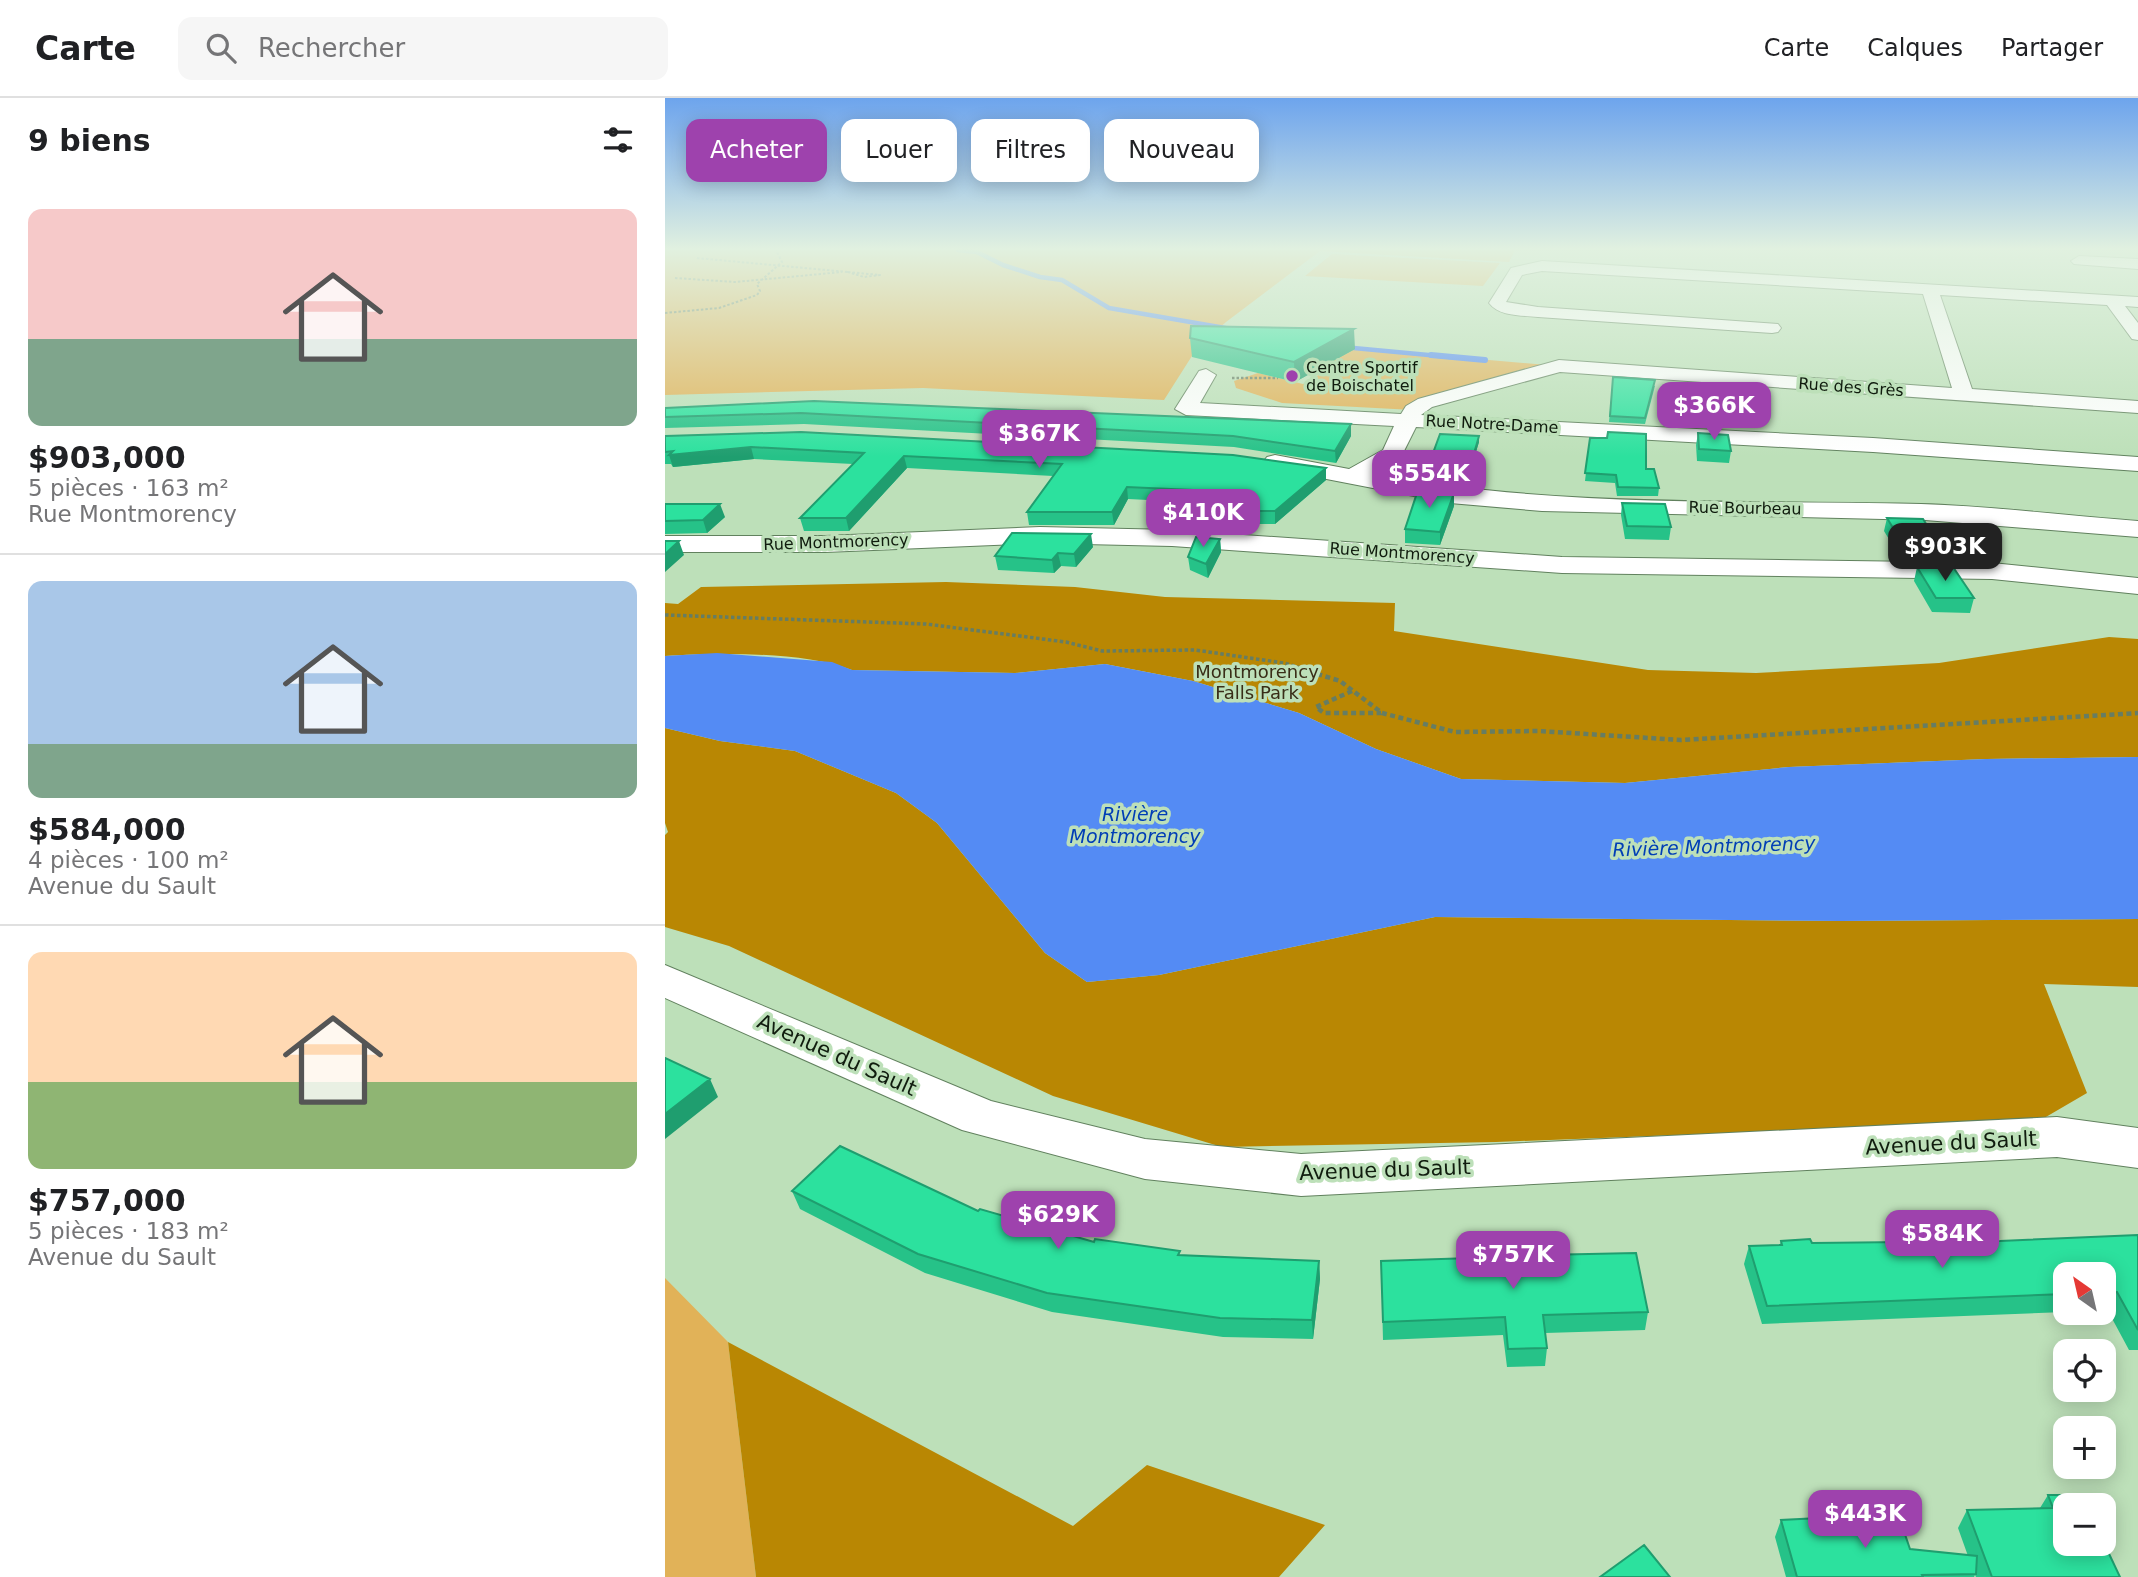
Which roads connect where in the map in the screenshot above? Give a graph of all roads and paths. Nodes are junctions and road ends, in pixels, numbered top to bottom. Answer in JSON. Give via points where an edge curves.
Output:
{"nodes":[{"id":1,"x":1617,"y":319,"type":"edge"},
{"id":2,"x":1773,"y":319,"type":"edge"},
{"id":3,"x":1939,"y":319,"type":"edge"},
{"id":4,"x":2126,"y":319,"type":"edge"},
{"id":5,"x":2138,"y":335,"type":"edge"},
{"id":6,"x":1206,"y":375,"type":"joint"},
{"id":7,"x":1281,"y":379,"type":"edge"},
{"id":8,"x":1964,"y":395,"type":"junction"},
{"id":9,"x":2138,"y":407,"type":"edge"},
{"id":10,"x":1410,"y":419,"type":"junction"},
{"id":11,"x":1247,"y":458,"type":"edge"},
{"id":12,"x":2138,"y":464,"type":"edge"},
{"id":13,"x":1354,"y":476,"type":"junction"},
{"id":14,"x":2138,"y":529,"type":"edge"},
{"id":15,"x":665,"y":544,"type":"edge"},
{"id":16,"x":2138,"y":586,"type":"edge"},
{"id":17,"x":665,"y":615,"type":"edge"},
{"id":18,"x":1352,"y":691,"type":"junction"},
{"id":19,"x":1382,"y":713,"type":"junction"},
{"id":20,"x":2138,"y":713,"type":"edge"},
{"id":21,"x":665,"y":980,"type":"edge"},
{"id":22,"x":2138,"y":1148,"type":"edge"}],
"edges":[{"from":1,"to":2,"type":"street","via":[[1771,334]]},
{"from":3,"to":8,"type":"street"},
{"from":4,"to":5,"type":"street"},
{"from":6,"to":7,"type":"path","via":[[1243,379],[1258,373]]},
{"from":6,"to":10,"type":"street","via":[[1185,409]]},
{"from":8,"to":9,"type":"street","name":"Rue des Grès"},
{"from":8,"to":10,"type":"street","name":"Rue des Grès","via":[[1765,374],[1559,366],[1425,403],[1413,410]]},
{"from":10,"to":12,"type":"street","name":"Rue Notre-Dame"},
{"from":10,"to":13,"type":"street","name":"Rue Notre-Dame","via":[[1392,454]]},
{"from":11,"to":13,"type":"street"},
{"from":13,"to":14,"type":"street","name":"Rue Bourbeau","via":[[1450,496],[1542,504],[1925,512]]},
{"from":15,"to":16,"type":"street","name":"Rue Montmorency","via":[[825,544],[1040,535],[1172,538],[1575,566],[1992,571]]},
{"from":17,"to":18,"type":"path","via":[[926,624],[1066,642],[1102,652],[1195,650],[1284,663],[1340,681]]},
{"from":18,"to":19,"type":"path"},
{"from":18,"to":19,"type":"path","via":[[1325,699],[1316,707],[1324,713]]},
{"from":19,"to":20,"type":"path","via":[[1455,732],[1539,731],[1681,740]]},
{"from":21,"to":22,"type":"street","name":"Avenue du Sault","via":[[980,1118],[1145,1159],[1301,1175],[2057,1138]]}]}
